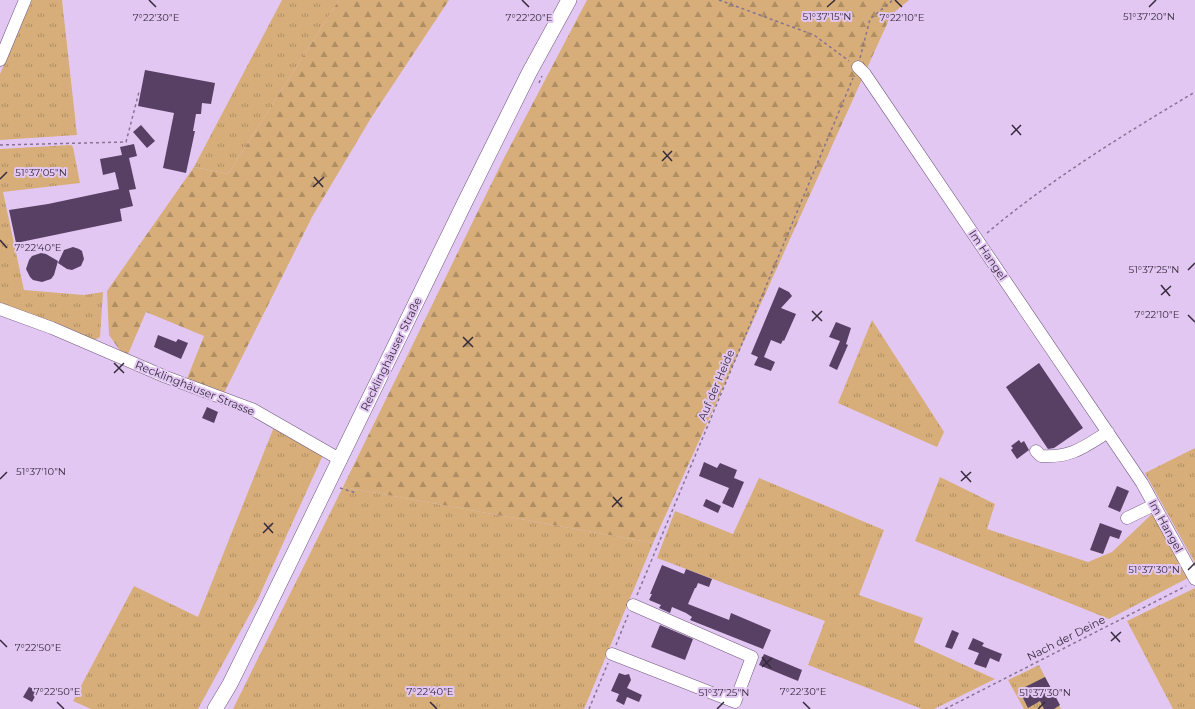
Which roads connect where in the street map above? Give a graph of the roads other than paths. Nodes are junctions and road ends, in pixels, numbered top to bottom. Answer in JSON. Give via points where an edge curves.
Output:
{"nodes":[{"id":1,"x":25,"y":0,"type":"edge"},
{"id":2,"x":569,"y":0,"type":"edge"},
{"id":3,"x":0,"y":60,"type":"edge"},
{"id":4,"x":858,"y":67,"type":"road end"},
{"id":5,"x":0,"y":309,"type":"edge"},
{"id":6,"x":1108,"y":432,"type":"junction"},
{"id":7,"x":1036,"y":451,"type":"dead end"},
{"id":8,"x":341,"y":460,"type":"junction"},
{"id":9,"x":1154,"y":505,"type":"junction"},
{"id":10,"x":1127,"y":518,"type":"dead end"},
{"id":11,"x":1192,"y":582,"type":"edge"},
{"id":12,"x":633,"y":605,"type":"road end"},
{"id":13,"x":612,"y":654,"type":"road end"},
{"id":14,"x":214,"y":709,"type":"edge"}],
"edges":[{"from":1,"to":3,"type":"street"},
{"from":2,"to":8,"type":"main road","name":"Recklinghäuser Straße","via":[[529,73],[465,202]]},
{"from":4,"to":6,"type":"street","name":"Im Hangel"},
{"from":5,"to":8,"type":"street","name":"Recklinghäuser Strasse","via":[[252,410]]},
{"from":6,"to":7,"type":"street","via":[[1066,455],[1041,456]]},
{"from":6,"to":9,"type":"street","name":"Im Hangel"},
{"from":8,"to":14,"type":"main road","name":"Recklinghäuser Straße","via":[[230,684]]},
{"from":9,"to":10,"type":"street"},
{"from":9,"to":11,"type":"street","name":"Im Hangel"},
{"from":12,"to":13,"type":"street","via":[[752,657],[735,702]]}]}
